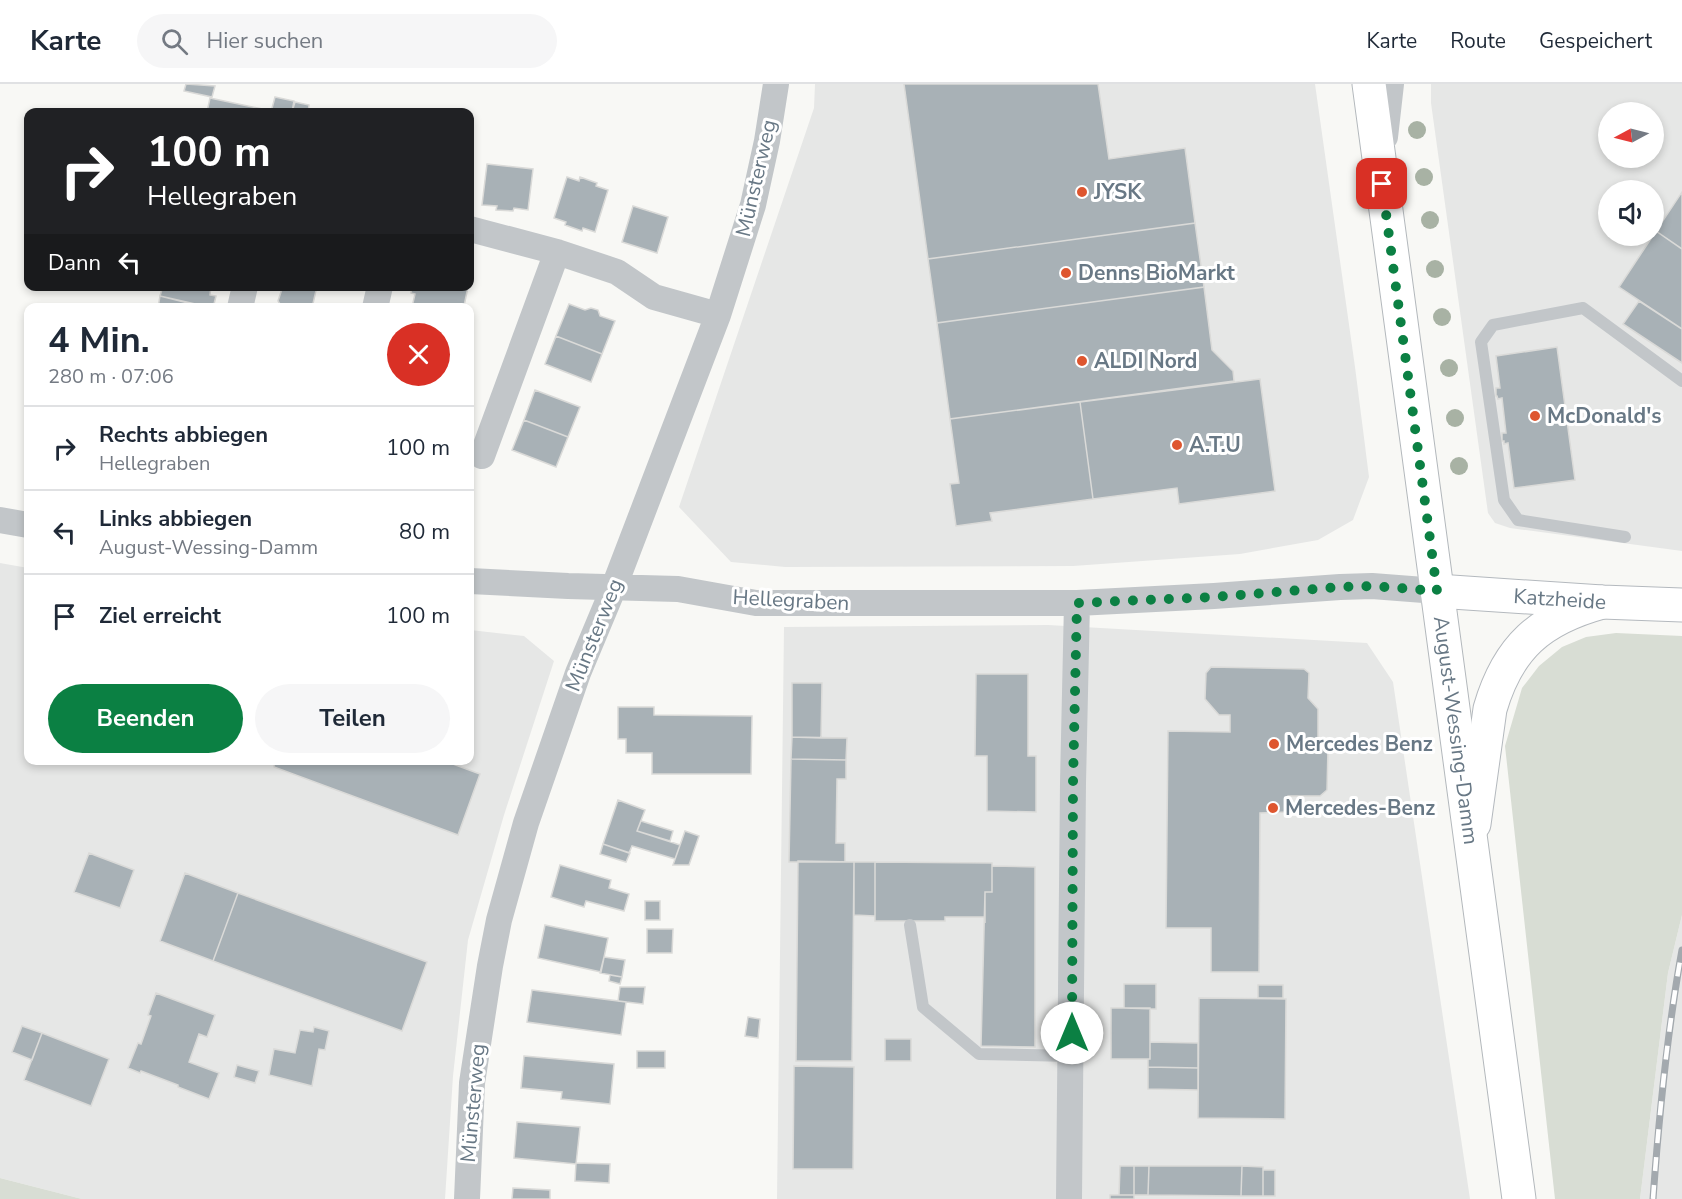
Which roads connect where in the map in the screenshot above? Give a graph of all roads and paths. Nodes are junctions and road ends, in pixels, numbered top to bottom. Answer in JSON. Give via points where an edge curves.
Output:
{"nodes":[{"id":1,"x":776,"y":84,"type":"edge"},
{"id":2,"x":1369,"y":84,"type":"edge"},
{"id":3,"x":1391,"y":84,"type":"edge"},
{"id":4,"x":1385,"y":203,"type":"junction"},
{"id":5,"x":474,"y":231,"type":"edge"},
{"id":6,"x":557,"y":252,"type":"junction"},
{"id":7,"x":718,"y":315,"type":"junction"},
{"id":8,"x":1682,"y":381,"type":"edge"},
{"id":9,"x":482,"y":456,"type":"dead end"},
{"id":10,"x":0,"y":520,"type":"edge"},
{"id":11,"x":24,"y":524,"type":"edge"},
{"id":12,"x":1625,"y":537,"type":"dead end"},
{"id":13,"x":474,"y":581,"type":"edge"},
{"id":14,"x":614,"y":588,"type":"junction"},
{"id":15,"x":1437,"y":591,"type":"junction"},
{"id":16,"x":1602,"y":602,"type":"junction"},
{"id":17,"x":1077,"y":603,"type":"junction"},
{"id":18,"x":1682,"y":605,"type":"edge"},
{"id":19,"x":1471,"y":844,"type":"junction"},
{"id":20,"x":910,"y":925,"type":"dead end"},
{"id":21,"x":1071,"y":1056,"type":"junction"},
{"id":22,"x":467,"y":1199,"type":"edge"},
{"id":23,"x":1069,"y":1199,"type":"edge"},
{"id":24,"x":1519,"y":1199,"type":"edge"}],
"edges":[{"from":1,"to":7,"type":"street","name":"Münsterweg","via":[[753,205]]},
{"from":2,"to":4,"type":"main road","name":"August-Wessing-Damm"},
{"from":3,"to":4,"type":"street","via":[[1383,155]]},
{"from":4,"to":15,"type":"main road","name":"August-Wessing-Damm"},
{"from":5,"to":6,"type":"street"},
{"from":6,"to":7,"type":"street","via":[[617,272],[654,297]]},
{"from":6,"to":9,"type":"street"},
{"from":7,"to":14,"type":"street","name":"Münsterweg"},
{"from":8,"to":12,"type":"lane","via":[[1583,308],[1493,325],[1481,342],[1504,500],[1518,520]]},
{"from":10,"to":11,"type":"street"},
{"from":13,"to":14,"type":"street","name":"Hellegraben"},
{"from":14,"to":17,"type":"street","name":"Hellegraben","via":[[678,590],[756,603]]},
{"from":14,"to":22,"type":"street","name":"Münsterweg","via":[[578,673],[526,823],[499,920],[472,1083]]},
{"from":15,"to":16,"type":"main road","name":"Katzheide"},
{"from":15,"to":17,"type":"street","name":"Hellegraben","via":[[1340,587]]},
{"from":15,"to":19,"type":"main road","name":"August-Wessing-Damm"},
{"from":16,"to":18,"type":"main road","name":"Katzheide"},
{"from":16,"to":19,"type":"main road","via":[[1546,625],[1523,645],[1503,674],[1488,717]]},
{"from":17,"to":21,"type":"street"},
{"from":19,"to":24,"type":"main road","name":"August-Wessing-Damm"},
{"from":20,"to":21,"type":"lane","via":[[923,1007],[979,1054]]},
{"from":21,"to":23,"type":"street"}]}
